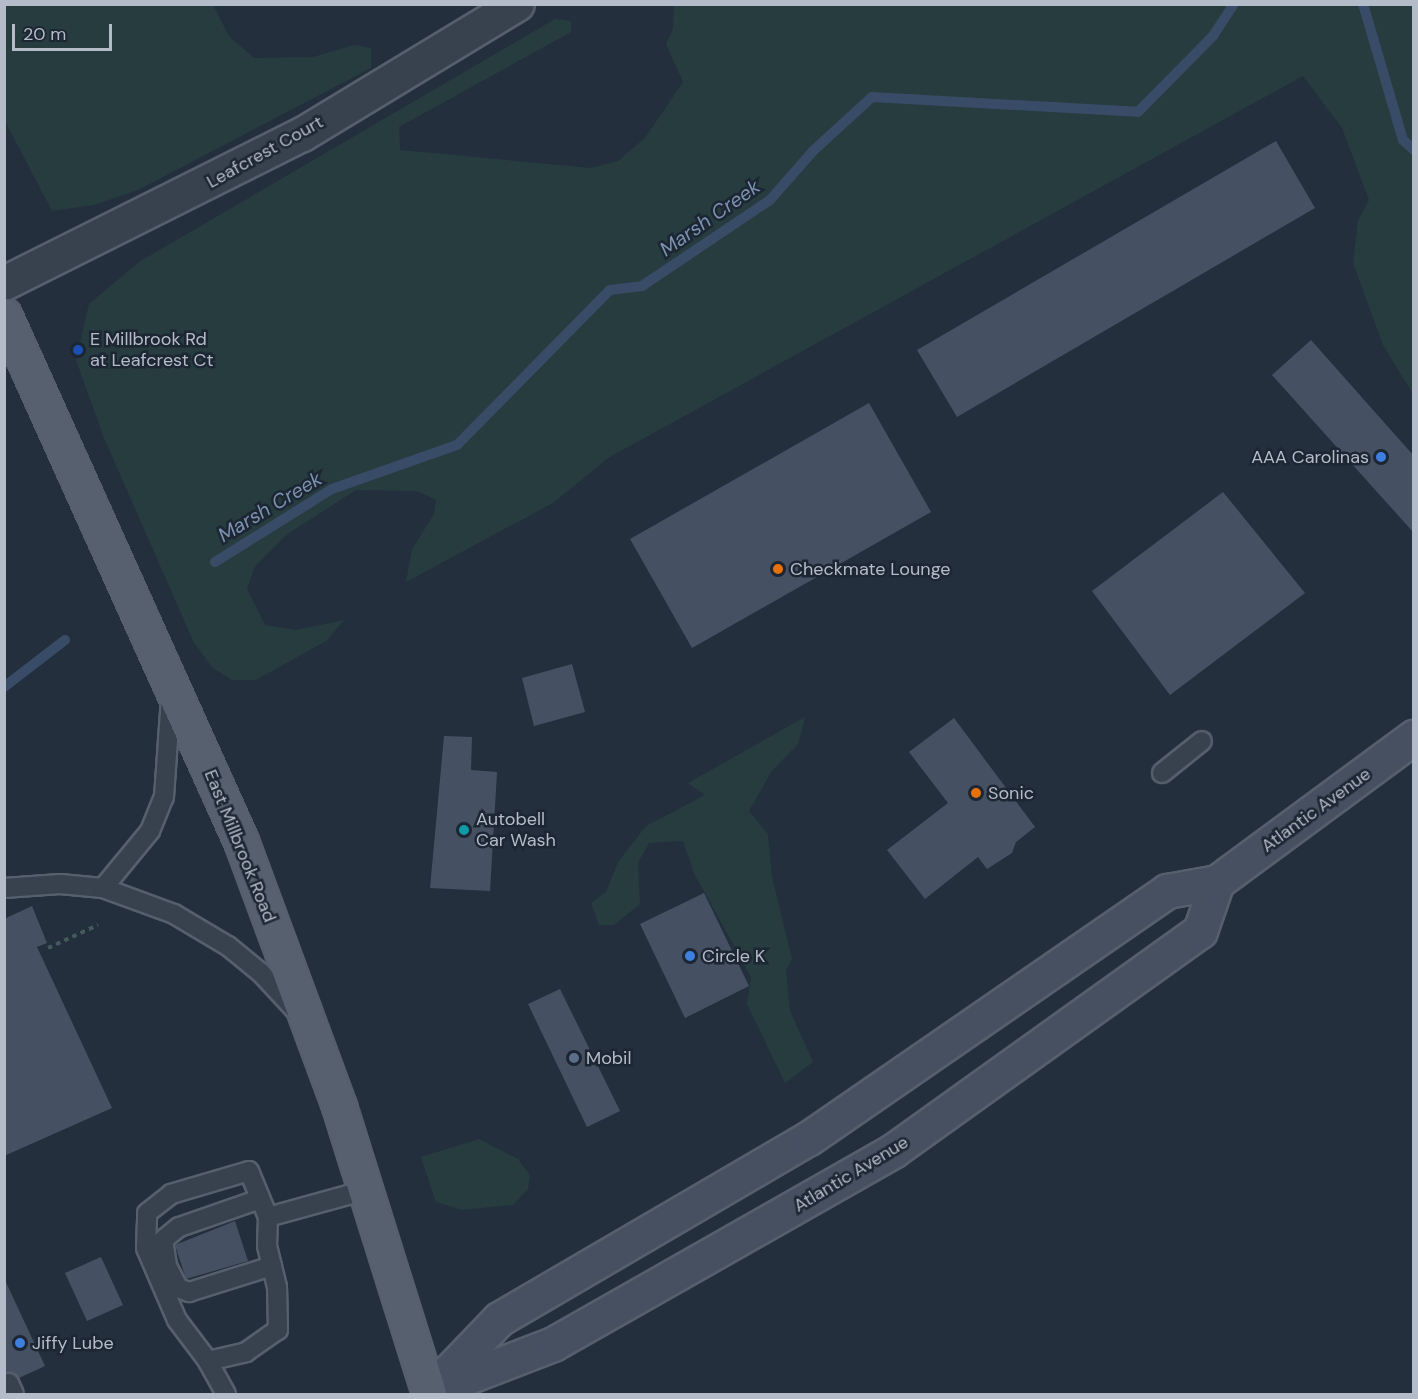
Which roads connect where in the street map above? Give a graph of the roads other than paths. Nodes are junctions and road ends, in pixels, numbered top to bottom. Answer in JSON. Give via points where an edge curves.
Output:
{"nodes":[{"id":1,"x":517,"y":4,"type":"edge"},
{"id":2,"x":4,"y":283,"type":"edge"},
{"id":3,"x":4,"y":315,"type":"edge"},
{"id":4,"x":172,"y":688,"type":"junction"},
{"id":5,"x":1413,"y":737,"type":"edge"},
{"id":6,"x":1202,"y":741,"type":"dead end"},
{"id":7,"x":1162,"y":773,"type":"dead end"},
{"id":8,"x":1217,"y":882,"type":"junction"},
{"id":9,"x":4,"y":888,"type":"edge"},
{"id":10,"x":103,"y":888,"type":"junction"},
{"id":11,"x":309,"y":1024,"type":"junction"},
{"id":12,"x":366,"y":1190,"type":"junction"},
{"id":13,"x":260,"y":1199,"type":"junction"},
{"id":14,"x":268,"y":1217,"type":"junction"},
{"id":15,"x":272,"y":1266,"type":"junction"},
{"id":16,"x":208,"y":1360,"type":"junction"},
{"id":17,"x":427,"y":1394,"type":"edge"},
{"id":18,"x":226,"y":1395,"type":"edge"}],
"edges":[{"from":1,"to":2,"type":"street","name":"Leafcrest Court","via":[[302,134]]},
{"from":3,"to":4,"type":"main road","name":"East Millbrook Road"},
{"from":4,"to":10,"type":"lane","via":[[164,797],[150,831]]},
{"from":4,"to":11,"type":"main road","name":"East Millbrook Road","via":[[242,841]]},
{"from":5,"to":8,"type":"main road","name":"Atlantic Avenue"},
{"from":6,"to":7,"type":"lane"},
{"from":8,"to":17,"type":"main road","name":"Atlantic Avenue","via":[[1167,891],[809,1138],[499,1319]]},
{"from":8,"to":17,"type":"main road","name":"Atlantic Avenue","via":[[1200,931],[894,1150],[553,1344]]},
{"from":9,"to":10,"type":"lane","via":[[60,884]]},
{"from":10,"to":11,"type":"lane","via":[[174,914],[228,946]]},
{"from":11,"to":12,"type":"main road","name":"East Millbrook Road"},
{"from":12,"to":14,"type":"lane"},
{"from":12,"to":17,"type":"main road","name":"East Millbrook Road"},
{"from":13,"to":14,"type":"lane"},
{"from":13,"to":15,"type":"lane","via":[[179,1227],[163,1240],[167,1266],[178,1288],[189,1292]]},
{"from":13,"to":16,"type":"lane","via":[[249,1171],[171,1194],[147,1214],[146,1248],[177,1320]]},
{"from":14,"to":15,"type":"lane"},
{"from":15,"to":16,"type":"lane","via":[[278,1330],[246,1352]]},
{"from":16,"to":18,"type":"lane"}]}
